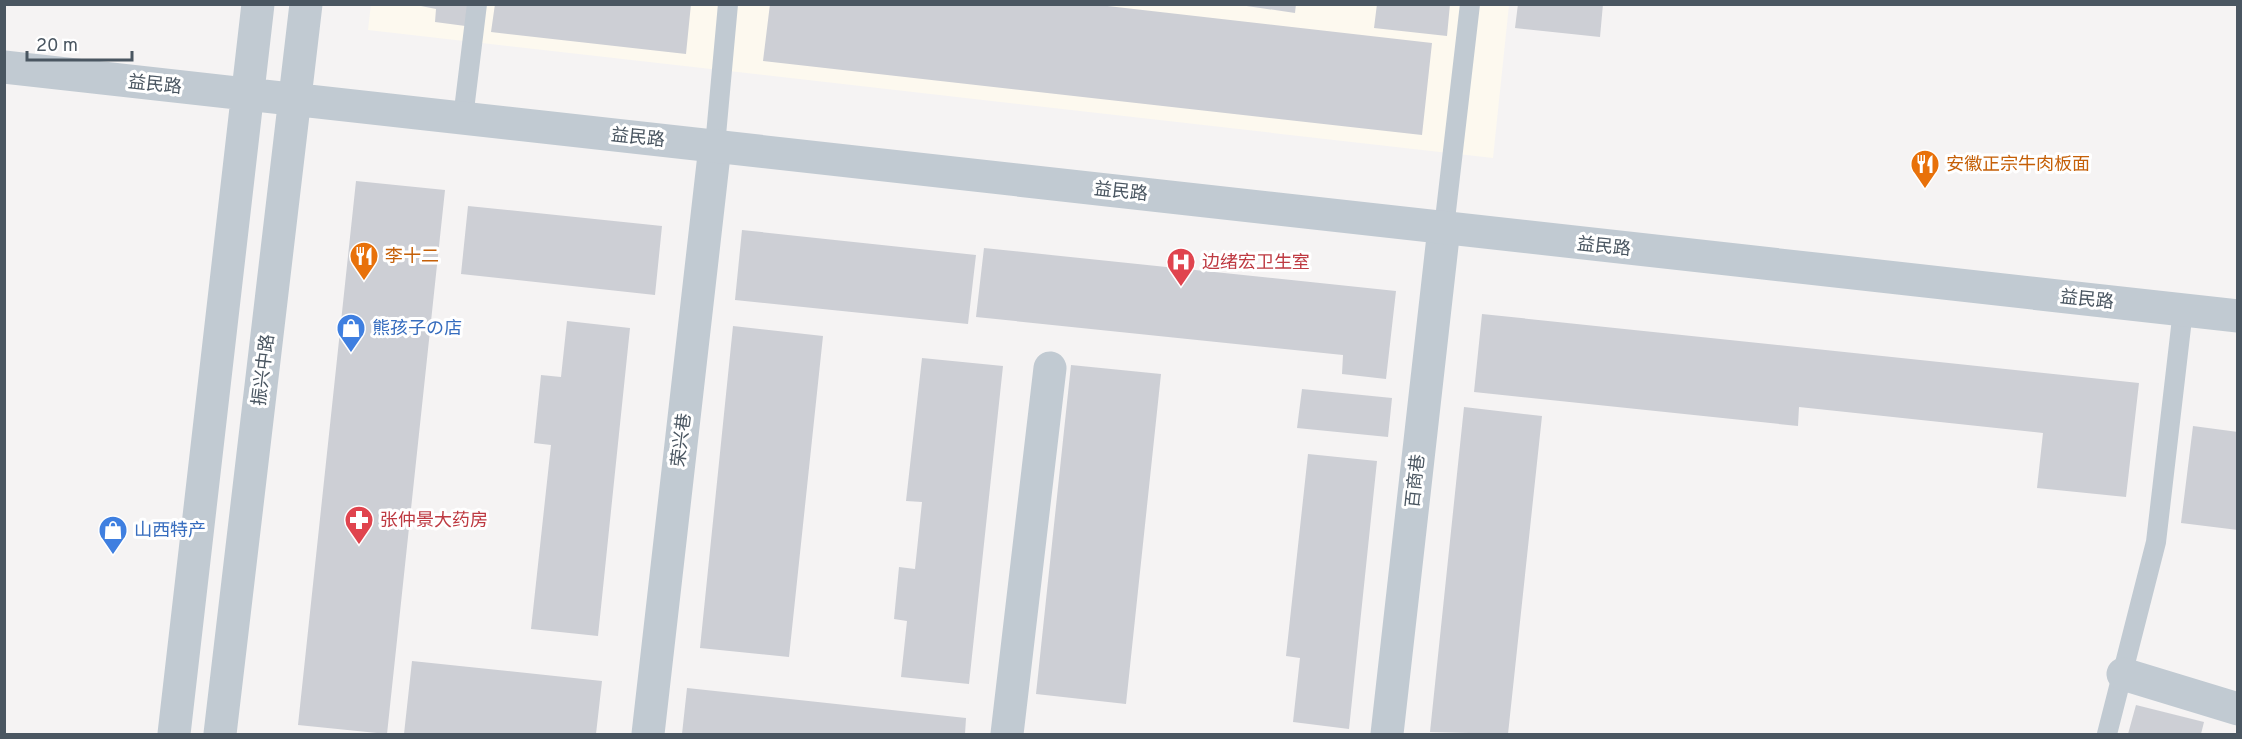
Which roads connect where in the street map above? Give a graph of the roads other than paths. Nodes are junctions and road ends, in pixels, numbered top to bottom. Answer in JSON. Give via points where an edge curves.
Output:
{"nodes":[{"id":1,"x":258,"y":4,"type":"edge"},
{"id":2,"x":306,"y":4,"type":"edge"},
{"id":3,"x":477,"y":4,"type":"edge"},
{"id":4,"x":728,"y":4,"type":"edge"},
{"id":5,"x":1470,"y":4,"type":"edge"},
{"id":6,"x":4,"y":67,"type":"edge"},
{"id":7,"x":247,"y":94,"type":"junction"},
{"id":8,"x":295,"y":101,"type":"junction"},
{"id":9,"x":464,"y":118,"type":"junction"},
{"id":10,"x":715,"y":146,"type":"junction"},
{"id":11,"x":1444,"y":228,"type":"junction"},
{"id":12,"x":2183,"y":310,"type":"junction"},
{"id":13,"x":2238,"y":316,"type":"edge"},
{"id":14,"x":1050,"y":368,"type":"dead end"},
{"id":15,"x":2122,"y":674,"type":"junction"},
{"id":16,"x":2238,"y":709,"type":"edge"},
{"id":17,"x":174,"y":735,"type":"edge"},
{"id":18,"x":220,"y":735,"type":"edge"},
{"id":19,"x":648,"y":735,"type":"edge"},
{"id":20,"x":1007,"y":735,"type":"edge"},
{"id":21,"x":1386,"y":735,"type":"edge"},
{"id":22,"x":2107,"y":735,"type":"edge"}],
"edges":[{"from":1,"to":7,"type":"street"},
{"from":2,"to":8,"type":"street","name":"振兴中路"},
{"from":3,"to":9,"type":"lane"},
{"from":4,"to":10,"type":"lane"},
{"from":5,"to":11,"type":"lane"},
{"from":6,"to":7,"type":"street","name":"益民路"},
{"from":7,"to":8,"type":"street","name":"益民路"},
{"from":7,"to":17,"type":"street"},
{"from":8,"to":9,"type":"street","name":"益民路"},
{"from":8,"to":18,"type":"street","name":"振兴中路"},
{"from":9,"to":10,"type":"street","name":"益民路"},
{"from":10,"to":11,"type":"street","name":"益民路"},
{"from":10,"to":19,"type":"street","name":"荣兴巷"},
{"from":11,"to":12,"type":"street","name":"益民路"},
{"from":11,"to":21,"type":"street","name":"百商巷"},
{"from":12,"to":13,"type":"street","name":"益民路"},
{"from":12,"to":15,"type":"lane","via":[[2157,542]]},
{"from":14,"to":20,"type":"street"},
{"from":15,"to":16,"type":"street"},
{"from":15,"to":22,"type":"lane"}]}
